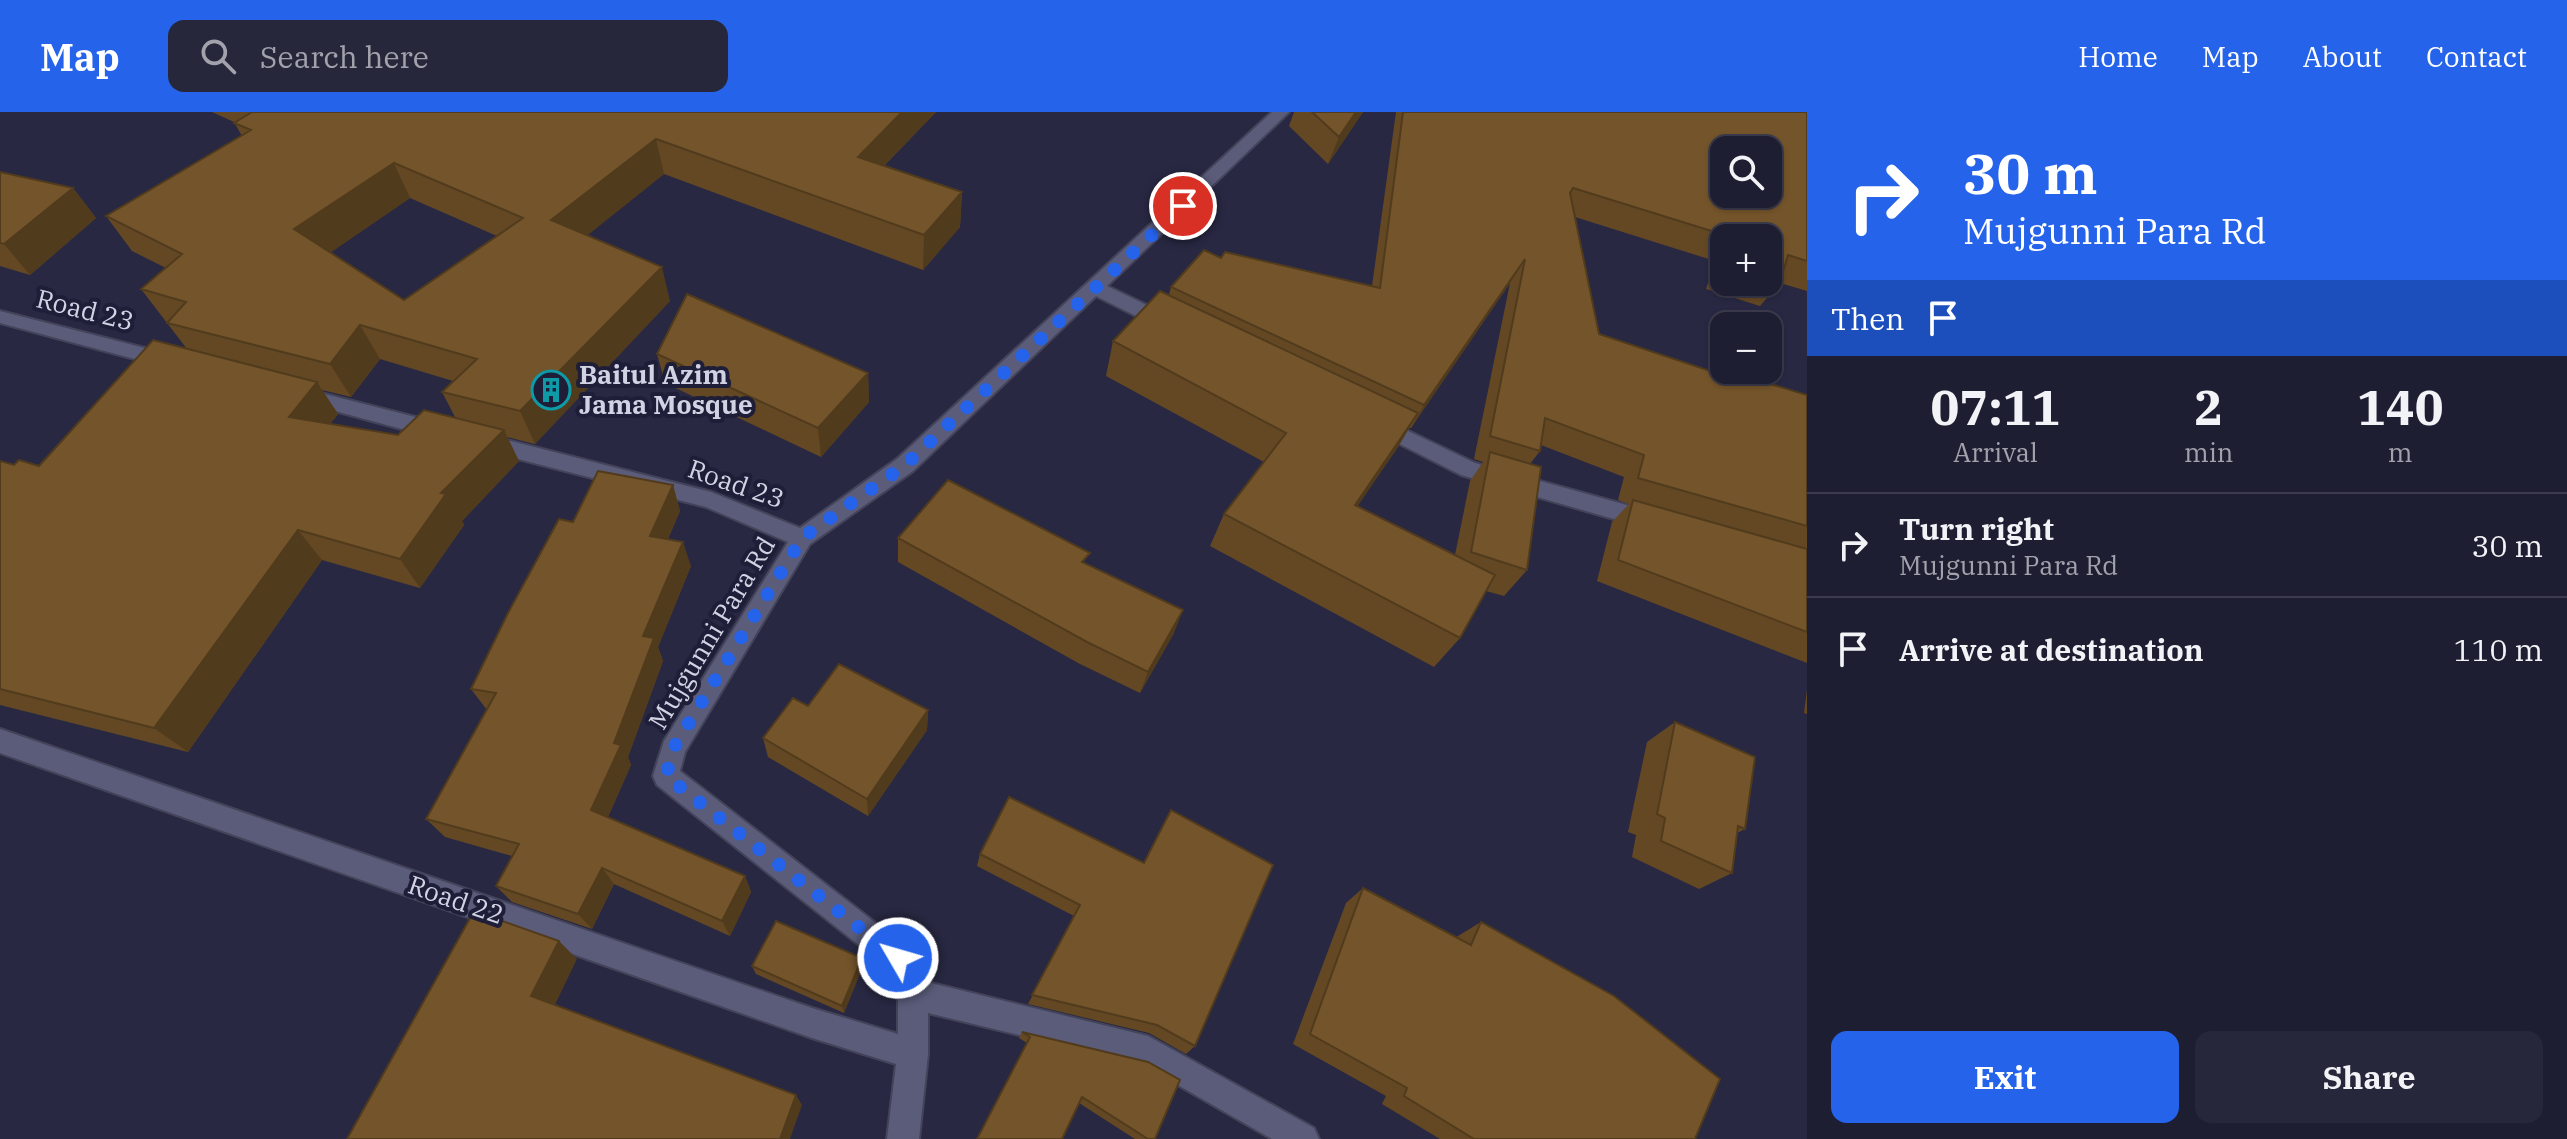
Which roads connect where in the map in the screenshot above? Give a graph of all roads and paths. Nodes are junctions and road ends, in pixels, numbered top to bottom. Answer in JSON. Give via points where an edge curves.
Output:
{"nodes":[{"id":1,"x":1281,"y":112,"type":"edge"},
{"id":2,"x":1095,"y":288,"type":"junction"},
{"id":3,"x":0,"y":317,"type":"edge"},
{"id":4,"x":1196,"y":337,"type":"edge"},
{"id":5,"x":197,"y":368,"type":"edge"},
{"id":6,"x":287,"y":392,"type":"edge"},
{"id":7,"x":1354,"y":413,"type":"edge"},
{"id":8,"x":1669,"y":526,"type":"edge"},
{"id":9,"x":802,"y":538,"type":"junction"},
{"id":10,"x":0,"y":741,"type":"edge"},
{"id":11,"x":913,"y":994,"type":"junction"},
{"id":12,"x":913,"y":1054,"type":"junction"},
{"id":13,"x":903,"y":1139,"type":"edge"},
{"id":14,"x":1303,"y":1139,"type":"edge"}],
"edges":[{"from":1,"to":2,"type":"street","name":"Mujgunni Para Rd"},
{"from":2,"to":4,"type":"street"},
{"from":2,"to":9,"type":"street","name":"Mujgunni Para Rd","via":[[905,465]]},
{"from":3,"to":5,"type":"street","name":"Road 23"},
{"from":6,"to":9,"type":"street","name":"Road 23","via":[[711,500]]},
{"from":7,"to":8,"type":"street","via":[[1469,469]]},
{"from":9,"to":11,"type":"street","name":"Mujgunni Para Rd","via":[[673,749],[666,776],[898,958]]},
{"from":10,"to":12,"type":"street","name":"Road 22"},
{"from":11,"to":12,"type":"street","name":"Mujgunni Para Rd"},
{"from":11,"to":14,"type":"street","via":[[1148,1051]]},
{"from":12,"to":13,"type":"street","name":"Mujgunni Para Rd"}]}
